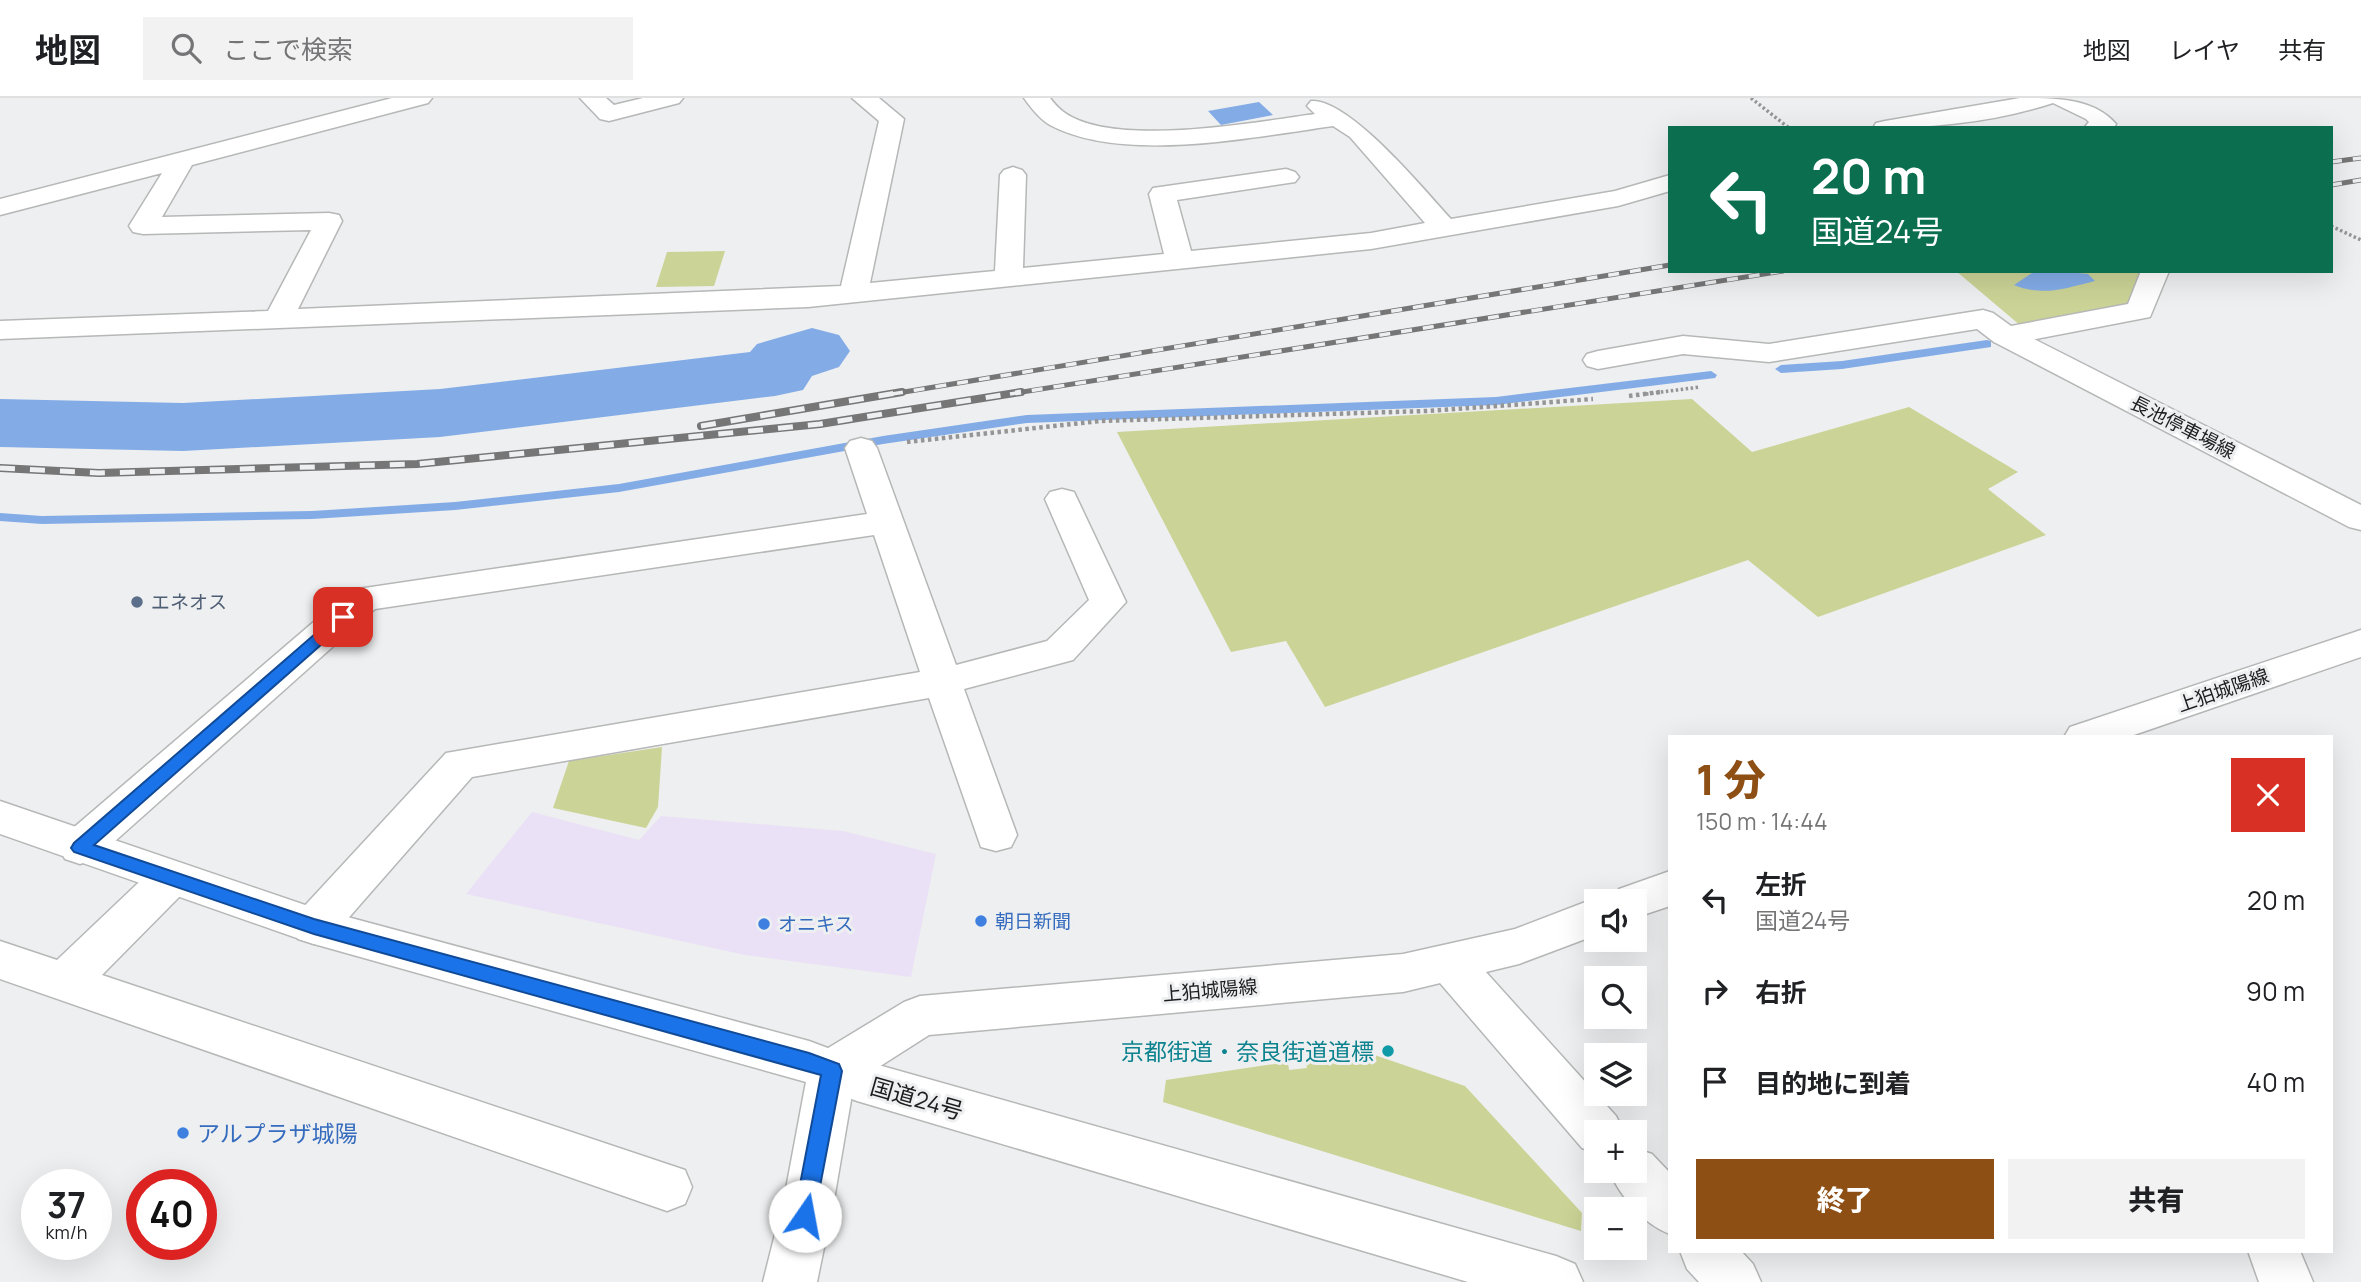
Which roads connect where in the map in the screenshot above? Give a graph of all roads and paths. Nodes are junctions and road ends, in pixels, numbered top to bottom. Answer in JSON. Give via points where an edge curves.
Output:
{"nodes":[{"id":1,"x":420,"y":98,"type":"edge"},
{"id":2,"x":592,"y":98,"type":"edge"},
{"id":3,"x":671,"y":98,"type":"edge"},
{"id":4,"x":864,"y":98,"type":"edge"},
{"id":5,"x":1035,"y":98,"type":"edge"},
{"id":6,"x":1307,"y":98,"type":"edge"},
{"id":7,"x":1751,"y":98,"type":"edge"},
{"id":8,"x":2046,"y":98,"type":"edge"},
{"id":9,"x":2061,"y":98,"type":"edge"},
{"id":10,"x":1338,"y":118,"type":"junction"},
{"id":11,"x":1786,"y":126,"type":"edge"},
{"id":12,"x":1897,"y":126,"type":"edge"},
{"id":13,"x":2100,"y":126,"type":"edge"},
{"id":14,"x":183,"y":159,"type":"junction"},
{"id":15,"x":1013,"y":175,"type":"dead end"},
{"id":16,"x":1286,"y":177,"type":"dead end"},
{"id":17,"x":1668,"y":184,"type":"edge"},
{"id":18,"x":0,"y":207,"type":"edge"},
{"id":19,"x":2333,"y":227,"type":"edge"},
{"id":20,"x":1444,"y":228,"type":"junction"},
{"id":21,"x":2361,"y":240,"type":"edge"},
{"id":22,"x":1179,"y":259,"type":"junction"},
{"id":23,"x":2154,"y":273,"type":"edge"},
{"id":24,"x":1009,"y":276,"type":"junction"},
{"id":25,"x":854,"y":293,"type":"junction"},
{"id":26,"x":278,"y":319,"type":"junction"},
{"id":27,"x":0,"y":330,"type":"edge"},
{"id":28,"x":2005,"y":336,"type":"junction"},
{"id":29,"x":1769,"y":353,"type":"junction"},
{"id":30,"x":1598,"y":360,"type":"dead end"},
{"id":31,"x":1618,"y":397,"type":"dead end"},
{"id":32,"x":1605,"y":398,"type":"dead end"},
{"id":33,"x":861,"y":448,"type":"joint"},
{"id":34,"x":1062,"y":499,"type":"dead end"},
{"id":35,"x":2361,"y":519,"type":"edge"},
{"id":36,"x":887,"y":522,"type":"junction"},
{"id":37,"x":2361,"y":643,"type":"edge"},
{"id":38,"x":942,"y":681,"type":"junction"},
{"id":39,"x":2090,"y":735,"type":"edge"},
{"id":40,"x":0,"y":817,"type":"edge"},
{"id":41,"x":996,"y":835,"type":"dead end"},
{"id":42,"x":80,"y":848,"type":"junction"},
{"id":43,"x":171,"y":878,"type":"junction"},
{"id":44,"x":1668,"y":889,"type":"edge"},
{"id":45,"x":1647,"y":896,"type":"edge"},
{"id":46,"x":1584,"y":921,"type":"edge"},
{"id":47,"x":314,"y":926,"type":"junction"},
{"id":48,"x":0,"y":960,"type":"edge"},
{"id":49,"x":1450,"y":963,"type":"junction"},
{"id":50,"x":64,"y":984,"type":"junction"},
{"id":51,"x":832,"y":1071,"type":"junction"},
{"id":52,"x":1589,"y":1120,"type":"edge"},
{"id":53,"x":1645,"y":1183,"type":"edge"},
{"id":54,"x":667,"y":1187,"type":"dead end"},
{"id":55,"x":1668,"y":1208,"type":"edge"},
{"id":56,"x":1708,"y":1253,"type":"edge"},
{"id":57,"x":2275,"y":1253,"type":"edge"},
{"id":58,"x":790,"y":1282,"type":"edge"},
{"id":59,"x":1556,"y":1282,"type":"edge"},
{"id":60,"x":1734,"y":1282,"type":"edge"},
{"id":61,"x":2286,"y":1282,"type":"edge"}],
"edges":[{"from":1,"to":14,"type":"main road"},
{"from":2,"to":3,"type":"main road","via":[[609,114]]},
{"from":4,"to":25,"type":"main road","via":[[892,119]]},
{"from":5,"to":10,"type":"main road","via":[[1059,122],[1090,133],[1136,137],[1185,137]]},
{"from":6,"to":10,"type":"main road"},
{"from":7,"to":11,"type":"path"},
{"from":8,"to":12,"type":"main road"},
{"from":9,"to":13,"type":"main road","via":[[2095,114],[2104,124]]},
{"from":10,"to":20,"type":"main road","via":[[1359,132]]},
{"from":14,"to":18,"type":"main road"},
{"from":14,"to":26,"type":"main road","via":[[144,226],[329,221]]},
{"from":15,"to":24,"type":"main road"},
{"from":16,"to":22,"type":"main road","via":[[1162,194]]},
{"from":17,"to":20,"type":"main road","via":[[1618,198]]},
{"from":19,"to":21,"type":"path"},
{"from":20,"to":22,"type":"main road","via":[[1371,241]]},
{"from":22,"to":24,"type":"main road"},
{"from":23,"to":28,"type":"main road","via":[[2140,312]]},
{"from":24,"to":25,"type":"main road"},
{"from":25,"to":26,"type":"main road"},
{"from":26,"to":27,"type":"main road"},
{"from":28,"to":29,"type":"main road","name":"長池停車場線","via":[[1983,319]]},
{"from":28,"to":35,"type":"main road","name":"長池停車場線"},
{"from":29,"to":30,"type":"main road","name":"長池停車場線","via":[[1683,345]]},
{"from":29,"to":31,"type":"path","via":[[1739,378],[1682,391]]},
{"from":32,"to":33,"type":"path","via":[[1426,411],[1100,421]]},
{"from":33,"to":36,"type":"main road"},
{"from":34,"to":38,"type":"main road","via":[[1108,602],[1060,651]]},
{"from":36,"to":38,"type":"main road"},
{"from":36,"to":42,"type":"main road","via":[[364,599]]},
{"from":37,"to":39,"type":"main road","name":"上狛城陽線"},
{"from":38,"to":41,"type":"main road"},
{"from":38,"to":47,"type":"main road","via":[[460,764]]},
{"from":40,"to":42,"type":"main road","name":"国道24号"},
{"from":42,"to":43,"type":"main road","name":"国道24号"},
{"from":43,"to":47,"type":"main road","name":"国道24号"},
{"from":43,"to":50,"type":"main road"},
{"from":44,"to":45,"type":"main road"},
{"from":46,"to":49,"type":"main road","name":"上狛城陽線","via":[[1519,946]]},
{"from":47,"to":51,"type":"main road","name":"国道24号"},
{"from":48,"to":50,"type":"main road"},
{"from":49,"to":51,"type":"main road","name":"上狛城陽線","via":[[1403,973],[920,1016]]},
{"from":49,"to":52,"type":"main road"},
{"from":50,"to":54,"type":"main road"},
{"from":51,"to":58,"type":"main road"},
{"from":51,"to":59,"type":"main road","name":"国道24号"},
{"from":53,"to":55,"type":"main road"},
{"from":56,"to":60,"type":"main road"},
{"from":57,"to":61,"type":"main road"}]}
